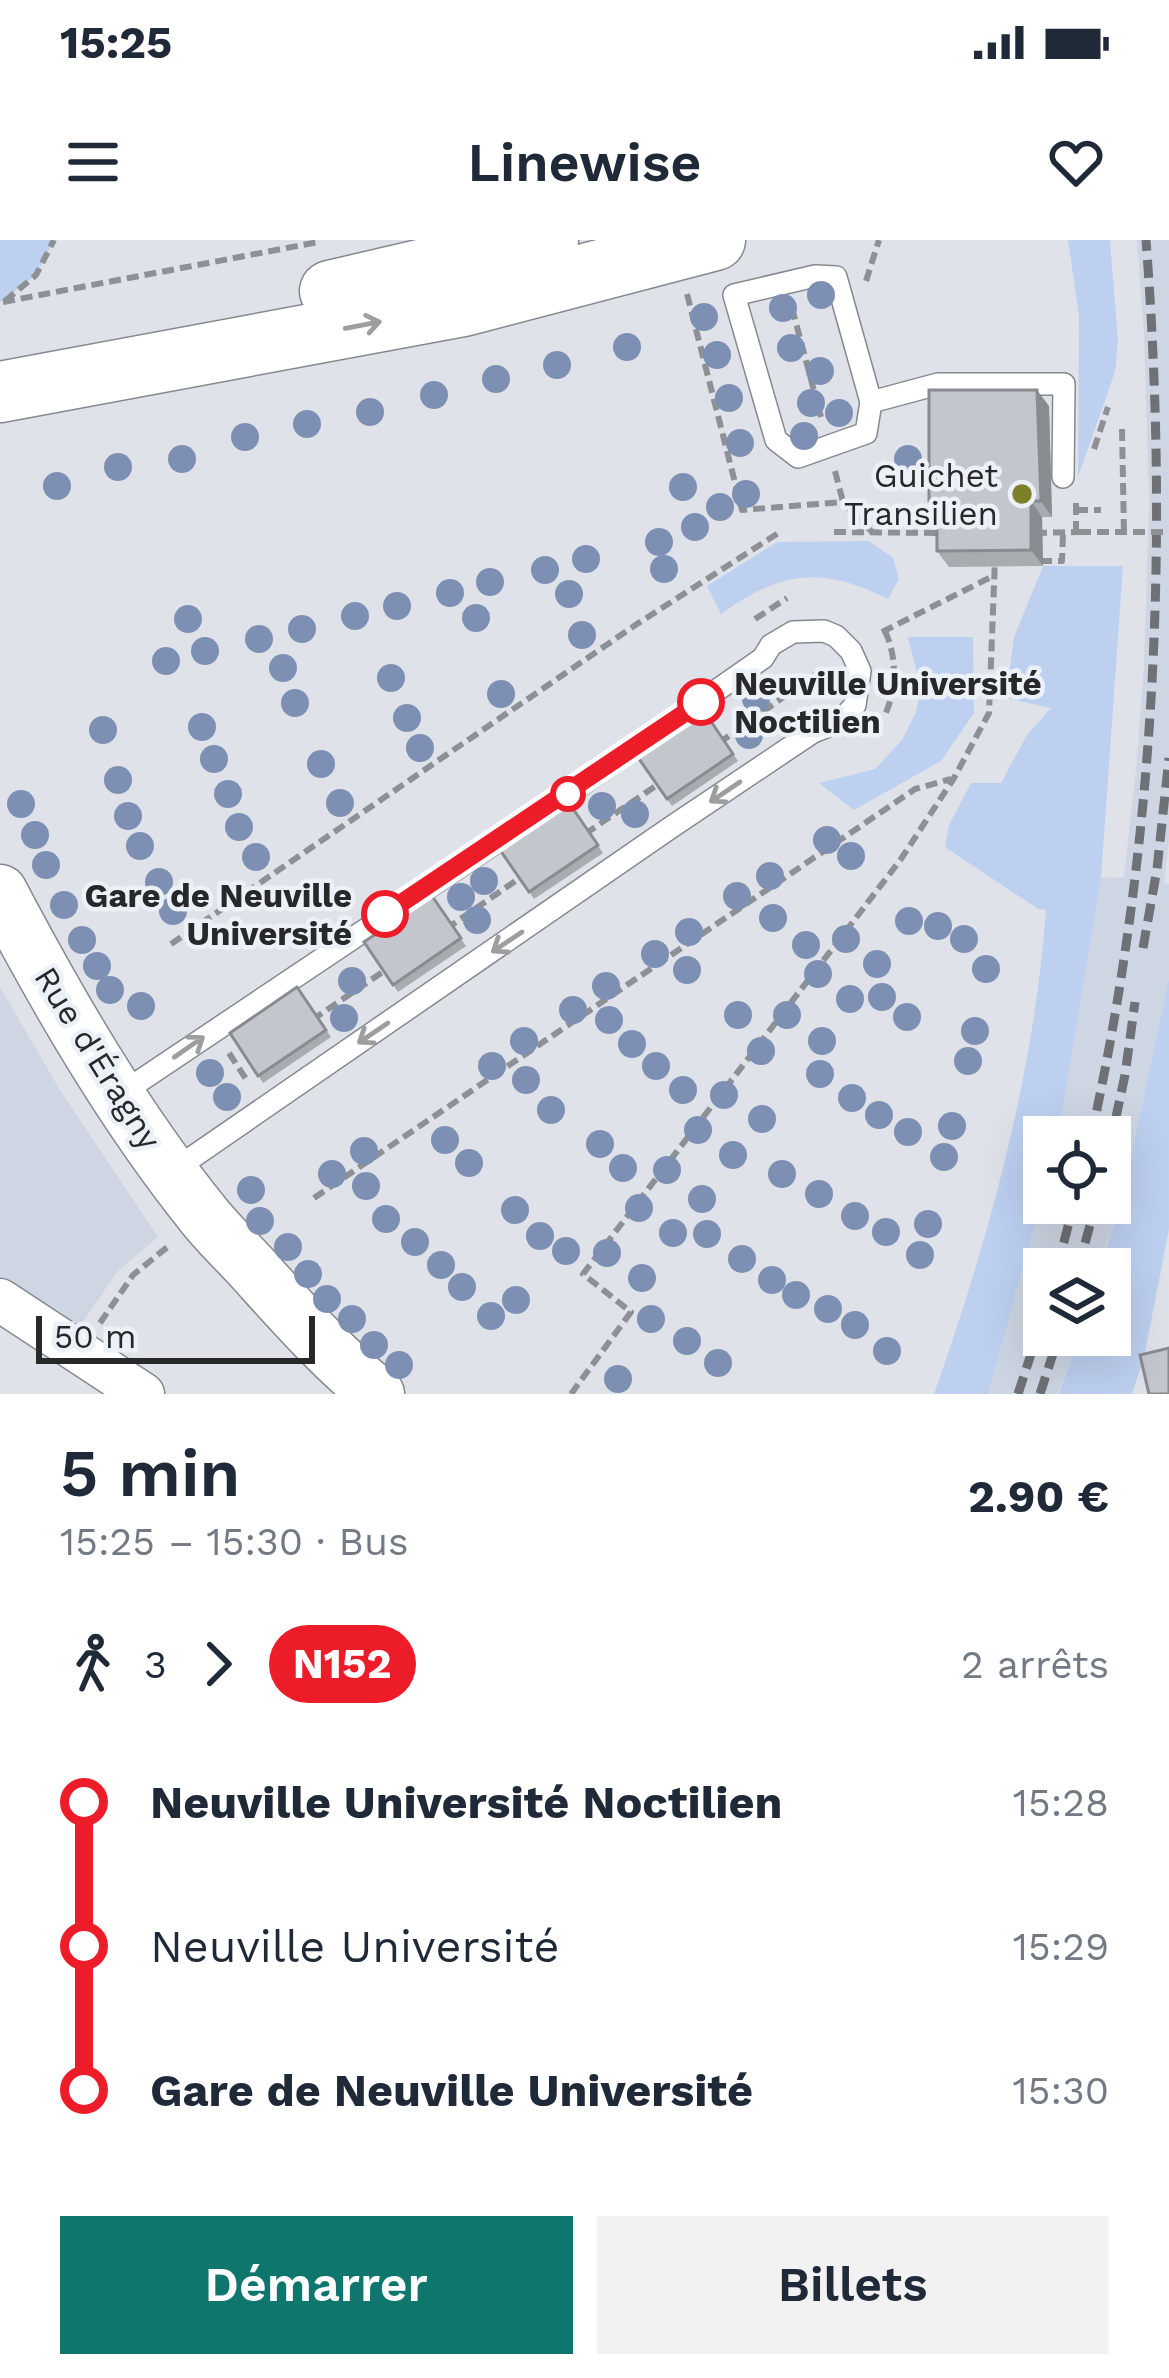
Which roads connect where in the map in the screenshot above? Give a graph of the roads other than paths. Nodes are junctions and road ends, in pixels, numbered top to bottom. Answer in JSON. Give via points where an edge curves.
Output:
{"nodes":[{"id":1,"x":548,"y":240,"type":"edge"},
{"id":2,"x":726,"y":263,"type":"edge"},
{"id":3,"x":1,"y":320,"type":"edge"},
{"id":4,"x":0,"y":392,"type":"edge"},
{"id":5,"x":871,"y":402,"type":"junction"},
{"id":6,"x":1064,"y":477,"type":"dead end"},
{"id":7,"x":0,"y":892,"type":"edge"},
{"id":8,"x":118,"y":1095,"type":"junction"},
{"id":9,"x":171,"y":1172,"type":"junction"},
{"id":10,"x":191,"y":1228,"type":"junction"},
{"id":11,"x":0,"y":1300,"type":"edge"},
{"id":12,"x":143,"y":1394,"type":"edge"},
{"id":13,"x":330,"y":1394,"type":"edge"},
{"id":14,"x":377,"y":1394,"type":"edge"}],
"edges":[{"from":1,"to":3,"type":"main road","via":[[322,293]]},
{"from":4,"to":2,"type":"main road","one_way":true},
{"from":2,"to":5,"type":"lane","via":[[784,282],[836,277]]},
{"from":2,"to":5,"type":"lane","via":[[776,440],[798,457],[829,448],[866,433]]},
{"from":5,"to":6,"type":"lane","via":[[938,384],[1064,384]]},
{"from":7,"to":8,"type":"street","name":"Rue d'Éragny"},
{"from":8,"to":9,"type":"street","name":"Rue d'Éragny"},
{"from":8,"to":9,"type":"lane","one_way":true,"via":[[566,796],[780,638],[824,631],[851,651],[860,688],[841,721],[670,828]]},
{"from":9,"to":10,"type":"street","name":"Rue d'Éragny"},
{"from":10,"to":13,"type":"street","name":"Rue d'Éragny","via":[[242,1307]]},
{"from":10,"to":14,"type":"street","name":"Rue d'Éragny"},
{"from":11,"to":12,"type":"street"}]}
